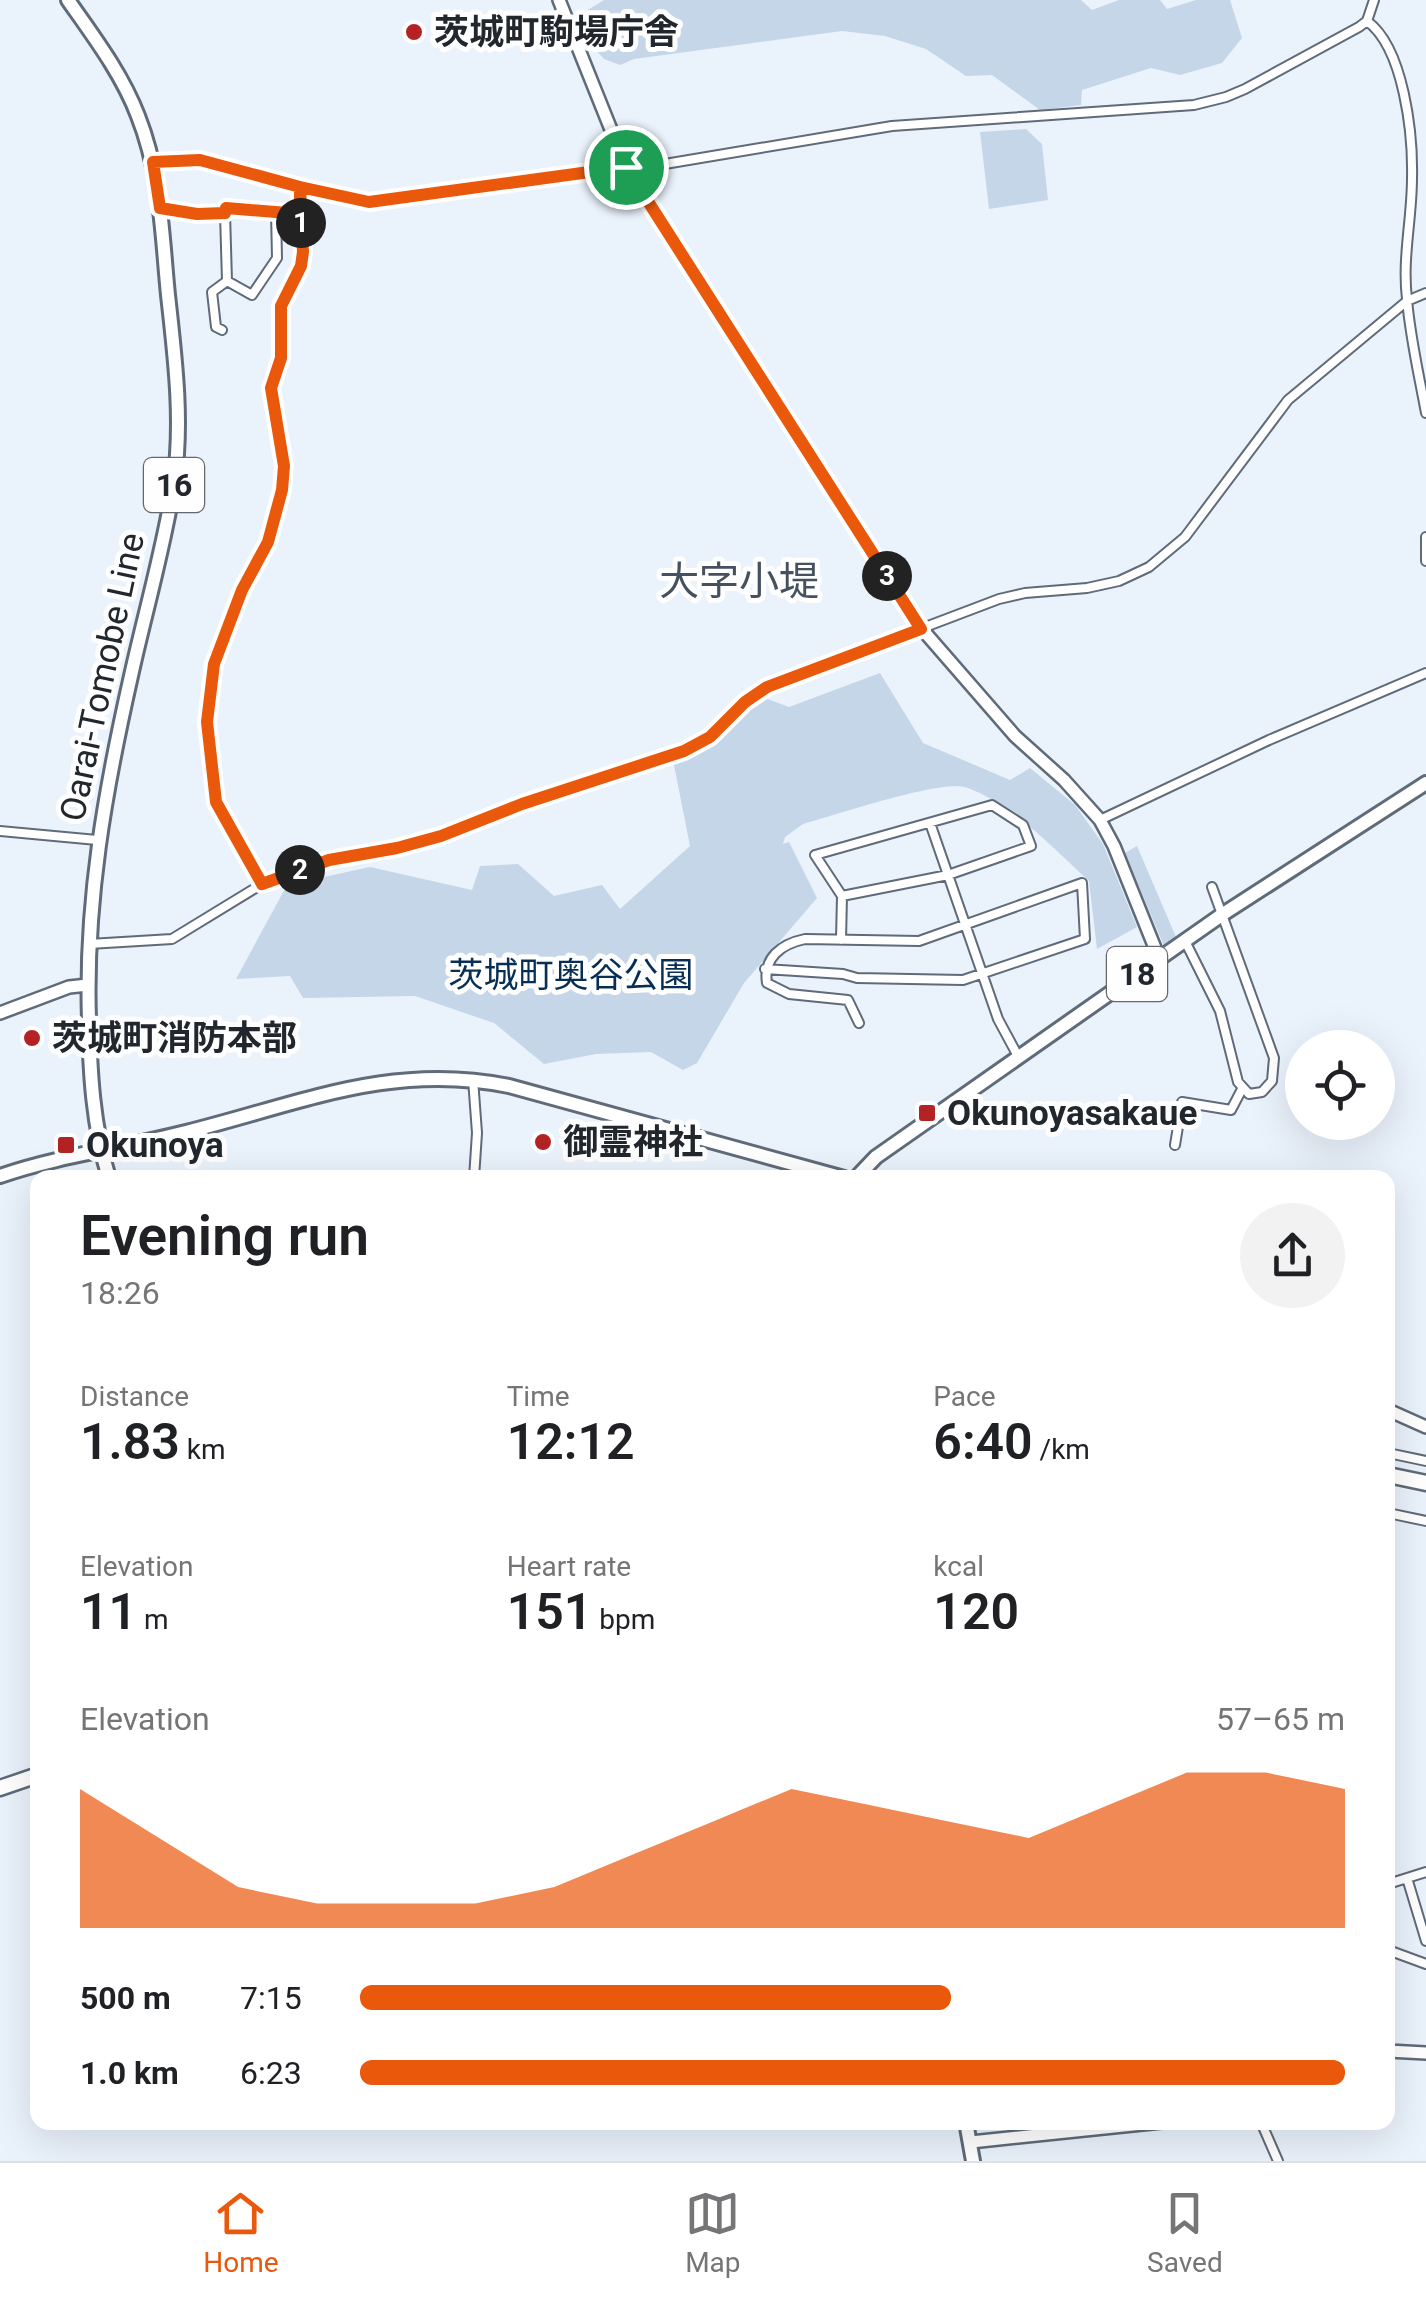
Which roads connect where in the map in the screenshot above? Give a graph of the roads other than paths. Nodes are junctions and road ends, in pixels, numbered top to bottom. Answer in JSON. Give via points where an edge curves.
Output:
{"nodes":[{"id":1,"x":68,"y":0,"type":"edge"},
{"id":2,"x":559,"y":0,"type":"edge"},
{"id":3,"x":1374,"y":0,"type":"edge"},
{"id":4,"x":1367,"y":20,"type":"junction"},
{"id":5,"x":153,"y":162,"type":"junction"},
{"id":6,"x":626,"y":167,"type":"junction"},
{"id":7,"x":300,"y":187,"type":"junction"},
{"id":8,"x":160,"y":208,"type":"junction"},
{"id":9,"x":276,"y":212,"type":"junction"},
{"id":10,"x":225,"y":213,"type":"junction"},
{"id":11,"x":300,"y":214,"type":"junction"},
{"id":12,"x":228,"y":280,"type":"junction"},
{"id":13,"x":1426,"y":293,"type":"edge"},
{"id":14,"x":1407,"y":301,"type":"junction"},
{"id":15,"x":222,"y":330,"type":"dead end"},
{"id":16,"x":1426,"y":412,"type":"edge"},
{"id":17,"x":1426,"y":536,"type":"edge"},
{"id":18,"x":1426,"y":562,"type":"edge"},
{"id":19,"x":921,"y":629,"type":"junction"},
{"id":20,"x":1426,"y":673,"type":"edge"},
{"id":21,"x":1426,"y":782,"type":"edge"},
{"id":22,"x":1100,"y":820,"type":"junction"},
{"id":23,"x":930,"y":824,"type":"junction"},
{"id":24,"x":0,"y":832,"type":"edge"},
{"id":25,"x":98,"y":840,"type":"junction"},
{"id":26,"x":948,"y":875,"type":"junction"},
{"id":27,"x":262,"y":884,"type":"junction"},
{"id":28,"x":1212,"y":887,"type":"dead end"},
{"id":29,"x":842,"y":896,"type":"junction"},
{"id":30,"x":1224,"y":914,"type":"junction"},
{"id":31,"x":965,"y":926,"type":"junction"},
{"id":32,"x":841,"y":940,"type":"junction"},
{"id":33,"x":1185,"y":941,"type":"junction"},
{"id":34,"x":88,"y":944,"type":"junction"},
{"id":35,"x":1160,"y":958,"type":"junction"},
{"id":36,"x":765,"y":970,"type":"junction"},
{"id":37,"x":982,"y":976,"type":"junction"},
{"id":38,"x":88,"y":985,"type":"junction"},
{"id":39,"x":0,"y":1012,"type":"edge"},
{"id":40,"x":859,"y":1023,"type":"dead end"},
{"id":41,"x":1019,"y":1058,"type":"junction"},
{"id":42,"x":473,"y":1079,"type":"junction"},
{"id":43,"x":1242,"y":1089,"type":"junction"},
{"id":44,"x":1175,"y":1144,"type":"dead end"},
{"id":45,"x":100,"y":1150,"type":"junction"},
{"id":46,"x":106,"y":1170,"type":"edge"},
{"id":47,"x":475,"y":1170,"type":"edge"},
{"id":48,"x":815,"y":1170,"type":"edge"},
{"id":49,"x":864,"y":1170,"type":"edge"},
{"id":50,"x":0,"y":1176,"type":"edge"},
{"id":51,"x":1395,"y":1413,"type":"edge"},
{"id":52,"x":1426,"y":1427,"type":"edge"},
{"id":53,"x":1395,"y":1454,"type":"edge"},
{"id":54,"x":1426,"y":1461,"type":"edge"},
{"id":55,"x":1395,"y":1476,"type":"edge"},
{"id":56,"x":1426,"y":1483,"type":"edge"},
{"id":57,"x":1395,"y":1514,"type":"edge"},
{"id":58,"x":1426,"y":1521,"type":"edge"},
{"id":59,"x":30,"y":1778,"type":"edge"},
{"id":60,"x":0,"y":1788,"type":"edge"},
{"id":61,"x":1426,"y":1872,"type":"edge"},
{"id":62,"x":1407,"y":1878,"type":"junction"},
{"id":63,"x":1395,"y":1882,"type":"edge"},
{"id":64,"x":1426,"y":1941,"type":"edge"},
{"id":65,"x":1395,"y":1953,"type":"edge"},
{"id":66,"x":1426,"y":1964,"type":"edge"},
{"id":67,"x":1395,"y":2051,"type":"edge"},
{"id":68,"x":1426,"y":2053,"type":"edge"},
{"id":69,"x":968,"y":2130,"type":"edge"},
{"id":70,"x":1085,"y":2130,"type":"edge"},
{"id":71,"x":1264,"y":2130,"type":"edge"},
{"id":72,"x":970,"y":2142,"type":"junction"},
{"id":73,"x":973,"y":2161,"type":"edge"},
{"id":74,"x":1278,"y":2161,"type":"edge"}],
"edges":[{"from":1,"to":5,"type":"main road","name":"Oarai-Tomobe Line","number":"16","via":[[126,90]]},
{"from":2,"to":6,"type":"street"},
{"from":3,"to":4,"type":"street"},
{"from":4,"to":6,"type":"street","via":[[1226,98],[1194,106],[922,123]]},
{"from":4,"to":14,"type":"street","via":[[1380,30],[1401,79],[1413,171],[1404,254]]},
{"from":5,"to":7,"type":"street","via":[[200,160]]},
{"from":5,"to":8,"type":"main road","name":"Oarai-Tomobe Line","number":"16"},
{"from":6,"to":7,"type":"street","via":[[369,202]]},
{"from":6,"to":19,"type":"street"},
{"from":7,"to":11,"type":"street"},
{"from":8,"to":10,"type":"street"},
{"from":8,"to":25,"type":"main road","name":"Oarai-Tomobe Line","number":"16","via":[[179,424],[176,464]]},
{"from":9,"to":10,"type":"street"},
{"from":9,"to":11,"type":"street"},
{"from":9,"to":12,"type":"street","via":[[277,258],[252,295]]},
{"from":10,"to":12,"type":"street"},
{"from":11,"to":27,"type":"street","via":[[301,266],[281,306],[281,358],[271,388],[282,490],[268,542],[214,664],[207,722],[216,802]]},
{"from":12,"to":15,"type":"street","via":[[212,292]]},
{"from":13,"to":14,"type":"street"},
{"from":14,"to":16,"type":"street"},
{"from":14,"to":19,"type":"street","via":[[1288,400],[1163,558],[1119,581],[999,599]]},
{"from":17,"to":18,"type":"street"},
{"from":19,"to":22,"type":"street"},
{"from":19,"to":27,"type":"street","via":[[767,687],[684,751],[441,836],[329,860]]},
{"from":20,"to":22,"type":"street"},
{"from":21,"to":30,"type":"main road","number":"18"},
{"from":22,"to":35,"type":"street"},
{"from":23,"to":26,"type":"street"},
{"from":23,"to":26,"type":"street","via":[[992,805],[1023,824],[1031,846]]},
{"from":23,"to":29,"type":"street","via":[[816,855]]},
{"from":24,"to":25,"type":"street"},
{"from":25,"to":34,"type":"main road","name":"Oarai-Tomobe Line","number":"16"},
{"from":26,"to":29,"type":"street"},
{"from":26,"to":31,"type":"street"},
{"from":27,"to":34,"type":"street","via":[[172,938]]},
{"from":28,"to":30,"type":"street"},
{"from":29,"to":32,"type":"street"},
{"from":30,"to":33,"type":"main road","number":"18"},
{"from":30,"to":43,"type":"street","via":[[1274,1058],[1268,1087],[1254,1094]]},
{"from":31,"to":32,"type":"street","via":[[910,942]]},
{"from":31,"to":37,"type":"street"},
{"from":31,"to":37,"type":"street","via":[[1082,884],[1085,939]]},
{"from":32,"to":36,"type":"street","via":[[792,942]]},
{"from":33,"to":35,"type":"main road","number":"18"},
{"from":33,"to":43,"type":"street","via":[[1220,1011]]},
{"from":34,"to":38,"type":"main road","name":"Oarai-Tomobe Line","number":"16"},
{"from":35,"to":41,"type":"main road","number":"18"},
{"from":36,"to":37,"type":"street","via":[[943,981]]},
{"from":36,"to":40,"type":"street","via":[[767,984],[779,991],[848,1000]]},
{"from":37,"to":41,"type":"street"},
{"from":38,"to":39,"type":"street"},
{"from":38,"to":45,"type":"main road","name":"Oarai-Tomobe Line","number":"16"},
{"from":41,"to":49,"type":"main road","number":"18"},
{"from":42,"to":45,"type":"main road","via":[[374,1083]]},
{"from":42,"to":47,"type":"street"},
{"from":42,"to":48,"type":"main road"},
{"from":43,"to":44,"type":"street","via":[[1231,1110],[1182,1102]]},
{"from":45,"to":46,"type":"main road","name":"Oarai-Tomobe Line"},
{"from":45,"to":50,"type":"main road"},
{"from":51,"to":52,"type":"street"},
{"from":53,"to":54,"type":"street"},
{"from":55,"to":56,"type":"highway"},
{"from":57,"to":58,"type":"street"},
{"from":59,"to":60,"type":"highway"},
{"from":61,"to":62,"type":"street"},
{"from":62,"to":63,"type":"street"},
{"from":62,"to":64,"type":"street"},
{"from":65,"to":66,"type":"street"},
{"from":67,"to":68,"type":"street"},
{"from":69,"to":72,"type":"main road"},
{"from":70,"to":72,"type":"street"},
{"from":71,"to":74,"type":"street"},
{"from":72,"to":73,"type":"main road"}]}
